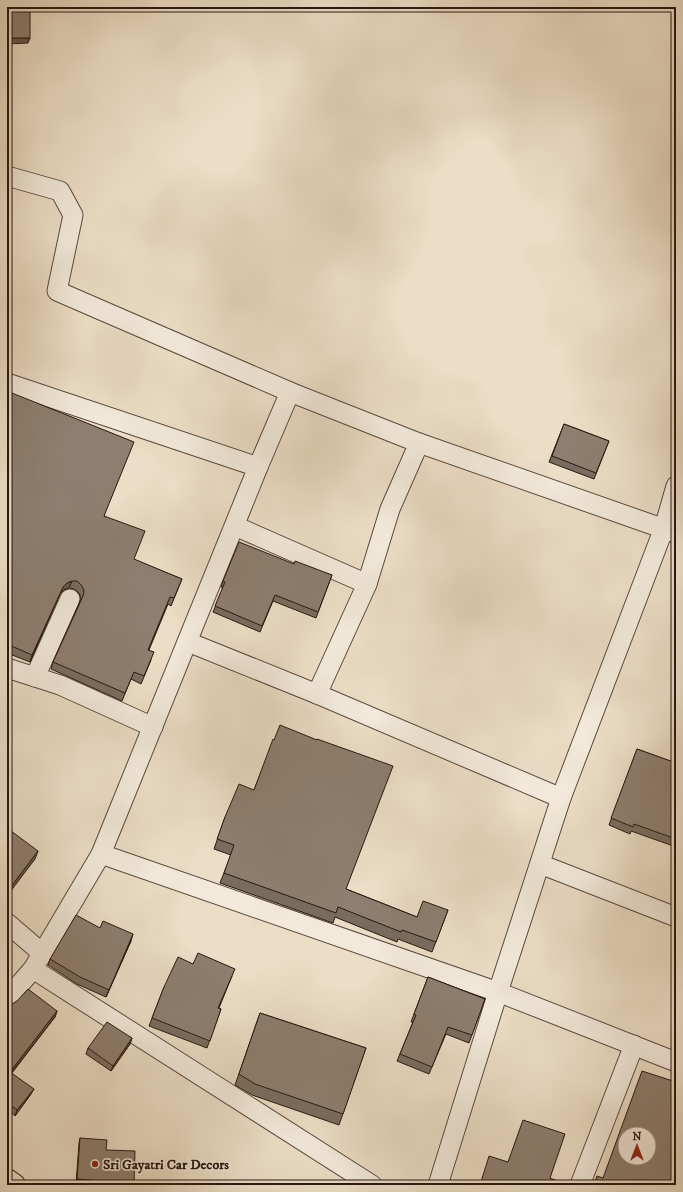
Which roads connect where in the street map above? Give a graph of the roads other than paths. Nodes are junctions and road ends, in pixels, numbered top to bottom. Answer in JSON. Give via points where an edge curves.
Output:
{"nodes":[{"id":1,"x":7,"y":176,"type":"edge"},
{"id":2,"x":7,"y":384,"type":"edge"},
{"id":3,"x":290,"y":392,"type":"junction"},
{"id":4,"x":419,"y":443,"type":"junction"},
{"id":5,"x":258,"y":467,"type":"junction"},
{"id":6,"x":676,"y":486,"type":"edge"},
{"id":7,"x":234,"y":526,"type":"junction"},
{"id":8,"x":670,"y":531,"type":"edge"},
{"id":9,"x":367,"y":584,"type":"junction"},
{"id":10,"x":70,"y":599,"type":"dead end"},
{"id":11,"x":188,"y":642,"type":"junction"},
{"id":12,"x":7,"y":668,"type":"edge"},
{"id":13,"x":35,"y":677,"type":"junction"},
{"id":14,"x":317,"y":694,"type":"junction"},
{"id":15,"x":153,"y":726,"type":"junction"},
{"id":16,"x":561,"y":798,"type":"junction"},
{"id":17,"x":101,"y":854,"type":"junction"},
{"id":18,"x":540,"y":864,"type":"junction"},
{"id":19,"x":675,"y":915,"type":"edge"},
{"id":20,"x":7,"y":924,"type":"edge"},
{"id":21,"x":37,"y":961,"type":"junction"},
{"id":22,"x":498,"y":992,"type":"junction"},
{"id":23,"x":7,"y":999,"type":"edge"},
{"id":24,"x":634,"y":1045,"type":"junction"},
{"id":25,"x":676,"y":1062,"type":"edge"},
{"id":26,"x":7,"y":1180,"type":"edge"},
{"id":27,"x":14,"y":1185,"type":"edge"},
{"id":28,"x":372,"y":1185,"type":"edge"},
{"id":29,"x":438,"y":1185,"type":"edge"},
{"id":30,"x":580,"y":1185,"type":"edge"}],
"edges":[{"from":1,"to":3,"type":"street","via":[[60,191],[73,215],[57,291]]},
{"from":2,"to":5,"type":"street"},
{"from":3,"to":4,"type":"street"},
{"from":3,"to":5,"type":"street"},
{"from":4,"to":8,"type":"street"},
{"from":4,"to":9,"type":"street","via":[[390,509]]},
{"from":5,"to":7,"type":"street"},
{"from":6,"to":8,"type":"street"},
{"from":7,"to":9,"type":"street"},
{"from":7,"to":11,"type":"street"},
{"from":8,"to":16,"type":"street"},
{"from":9,"to":14,"type":"street"},
{"from":10,"to":13,"type":"street"},
{"from":11,"to":14,"type":"street"},
{"from":11,"to":15,"type":"street"},
{"from":12,"to":13,"type":"street"},
{"from":13,"to":15,"type":"street","via":[[60,685]]},
{"from":14,"to":16,"type":"street"},
{"from":15,"to":17,"type":"street"},
{"from":16,"to":18,"type":"street"},
{"from":17,"to":21,"type":"street"},
{"from":17,"to":22,"type":"street"},
{"from":18,"to":19,"type":"street"},
{"from":18,"to":22,"type":"street"},
{"from":20,"to":21,"type":"street"},
{"from":21,"to":23,"type":"street"},
{"from":21,"to":28,"type":"street"},
{"from":22,"to":24,"type":"street"},
{"from":22,"to":29,"type":"street"},
{"from":24,"to":25,"type":"street"},
{"from":24,"to":30,"type":"street"},
{"from":26,"to":27,"type":"main road"}]}
